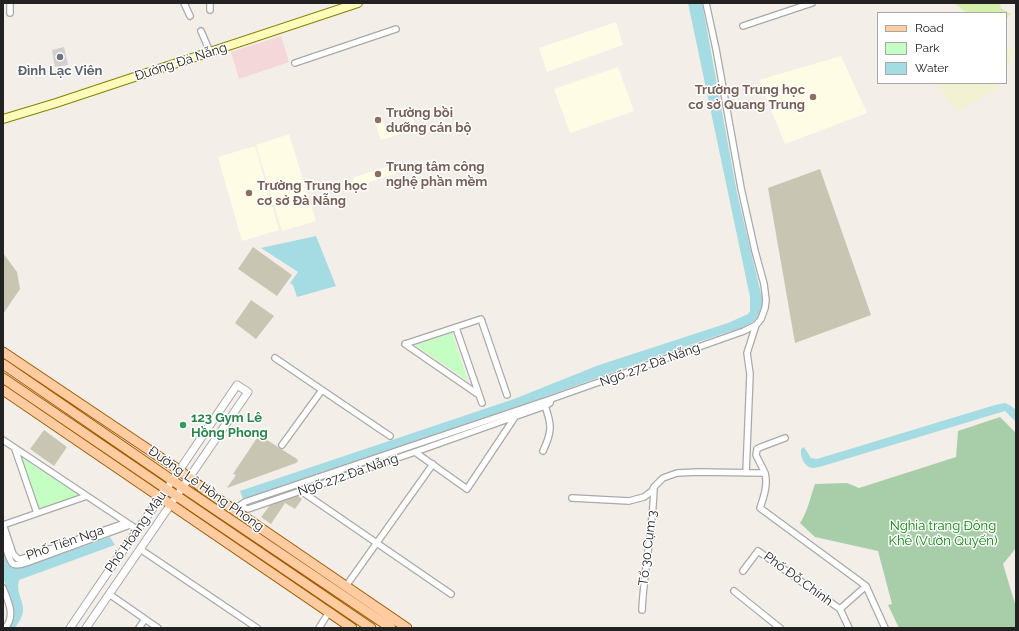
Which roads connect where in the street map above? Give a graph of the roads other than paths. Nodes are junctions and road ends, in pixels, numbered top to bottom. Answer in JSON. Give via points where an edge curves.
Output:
{"nodes":[{"id":1,"x":10,"y":3,"type":"edge"},
{"id":2,"x":184,"y":3,"type":"edge"},
{"id":3,"x":210,"y":3,"type":"edge"},
{"id":4,"x":358,"y":3,"type":"edge"},
{"id":5,"x":706,"y":3,"type":"edge"},
{"id":6,"x":812,"y":3,"type":"edge"},
{"id":7,"x":210,"y":10,"type":"dead end"},
{"id":8,"x":10,"y":13,"type":"dead end"},
{"id":9,"x":190,"y":16,"type":"dead end"},
{"id":10,"x":743,"y":26,"type":"dead end"},
{"id":11,"x":396,"y":29,"type":"dead end"},
{"id":12,"x":201,"y":31,"type":"dead end"},
{"id":13,"x":210,"y":52,"type":"junction"},
{"id":14,"x":295,"y":63,"type":"dead end"},
{"id":15,"x":3,"y":119,"type":"edge"},
{"id":16,"x":756,"y":325,"type":"junction"},
{"id":17,"x":456,"y":328,"type":"junction"},
{"id":18,"x":744,"y":331,"type":"junction"},
{"id":19,"x":751,"y":341,"type":"junction"},
{"id":20,"x":3,"y":352,"type":"edge"},
{"id":21,"x":275,"y":358,"type":"dead end"},
{"id":22,"x":3,"y":364,"type":"edge"},
{"id":23,"x":36,"y":374,"type":"junction"},
{"id":24,"x":3,"y":378,"type":"edge"},
{"id":25,"x":30,"y":382,"type":"junction"},
{"id":26,"x":3,"y":390,"type":"edge"},
{"id":27,"x":322,"y":390,"type":"junction"},
{"id":28,"x":479,"y":395,"type":"junction"},
{"id":29,"x":507,"y":395,"type":"dead end"},
{"id":30,"x":551,"y":399,"type":"junction"},
{"id":31,"x":482,"y":403,"type":"dead end"},
{"id":32,"x":545,"y":406,"type":"junction"},
{"id":33,"x":515,"y":417,"type":"junction"},
{"id":34,"x":390,"y":436,"type":"dead end"},
{"id":35,"x":786,"y":438,"type":"dead end"},
{"id":36,"x":3,"y":440,"type":"edge"},
{"id":37,"x":748,"y":444,"type":"junction"},
{"id":38,"x":282,"y":445,"type":"dead end"},
{"id":39,"x":15,"y":449,"type":"junction"},
{"id":40,"x":543,"y":451,"type":"dead end"},
{"id":41,"x":415,"y":452,"type":"junction"},
{"id":42,"x":756,"y":455,"type":"junction"},
{"id":43,"x":433,"y":464,"type":"junction"},
{"id":44,"x":179,"y":470,"type":"junction"},
{"id":45,"x":746,"y":473,"type":"junction"},
{"id":46,"x":765,"y":473,"type":"junction"},
{"id":47,"x":189,"y":477,"type":"junction"},
{"id":48,"x":172,"y":480,"type":"junction"},
{"id":49,"x":654,"y":486,"type":"junction"},
{"id":50,"x":182,"y":488,"type":"junction"},
{"id":51,"x":166,"y":489,"type":"junction"},
{"id":52,"x":301,"y":491,"type":"junction"},
{"id":53,"x":87,"y":496,"type":"junction"},
{"id":54,"x":177,"y":496,"type":"junction"},
{"id":55,"x":160,"y":498,"type":"junction"},
{"id":56,"x":572,"y":498,"type":"dead end"},
{"id":57,"x":170,"y":505,"type":"junction"},
{"id":58,"x":236,"y":507,"type":"junction"},
{"id":59,"x":37,"y":513,"type":"junction"},
{"id":60,"x":127,"y":524,"type":"junction"},
{"id":61,"x":3,"y":525,"type":"edge"},
{"id":62,"x":138,"y":530,"type":"junction"},
{"id":63,"x":3,"y":539,"type":"edge"},
{"id":64,"x":376,"y":542,"type":"junction"},
{"id":65,"x":140,"y":549,"type":"junction"},
{"id":66,"x":112,"y":566,"type":"junction"},
{"id":67,"x":743,"y":571,"type":"dead end"},
{"id":68,"x":124,"y":573,"type":"junction"},
{"id":69,"x":346,"y":586,"type":"junction"},
{"id":70,"x":866,"y":586,"type":"junction"},
{"id":71,"x":3,"y":588,"type":"edge"},
{"id":72,"x":734,"y":591,"type":"dead end"},
{"id":73,"x":109,"y":594,"type":"junction"},
{"id":74,"x":451,"y":594,"type":"dead end"},
{"id":75,"x":840,"y":609,"type":"junction"},
{"id":76,"x":642,"y":610,"type":"dead end"},
{"id":77,"x":329,"y":612,"type":"junction"},
{"id":78,"x":145,"y":619,"type":"junction"},
{"id":79,"x":5,"y":628,"type":"edge"},
{"id":80,"x":70,"y":628,"type":"edge"},
{"id":81,"x":86,"y":628,"type":"edge"},
{"id":82,"x":139,"y":628,"type":"edge"},
{"id":83,"x":158,"y":628,"type":"edge"},
{"id":84,"x":257,"y":628,"type":"edge"},
{"id":85,"x":319,"y":628,"type":"edge"},
{"id":86,"x":352,"y":628,"type":"edge"},
{"id":87,"x":371,"y":628,"type":"edge"},
{"id":88,"x":391,"y":628,"type":"edge"},
{"id":89,"x":407,"y":628,"type":"edge"},
{"id":90,"x":780,"y":628,"type":"edge"},
{"id":91,"x":849,"y":628,"type":"edge"},
{"id":92,"x":885,"y":628,"type":"edge"}],
"edges":[{"from":1,"to":8,"type":"street"},
{"from":2,"to":9,"type":"street"},
{"from":3,"to":7,"type":"street"},
{"from":4,"to":13,"type":"main road","name":"Đường Đà Nẵng"},
{"from":5,"to":16,"type":"street","via":[[741,188],[764,284],[765,308]]},
{"from":6,"to":10,"type":"street"},
{"from":11,"to":14,"type":"street"},
{"from":12,"to":13,"type":"street"},
{"from":13,"to":15,"type":"main road","name":"Đường Đà Nẵng"},
{"from":16,"to":18,"type":"street","name":"Ngõ 272 Đà Nẵng"},
{"from":16,"to":19,"type":"street"},
{"from":17,"to":28,"type":"street"},
{"from":17,"to":28,"type":"street","via":[[405,344]]},
{"from":17,"to":29,"type":"street","via":[[481,319]]},
{"from":18,"to":19,"type":"street"},
{"from":18,"to":30,"type":"street","name":"Ngõ 272 Đà Nẵng"},
{"from":19,"to":37,"type":"street","via":[[746,353],[750,374]]},
{"from":20,"to":23,"type":"main road","name":"Đường Lê Hồng Phong"},
{"from":21,"to":27,"type":"street"},
{"from":22,"to":25,"type":"main road","name":"Đường Lê Hồng Phong"},
{"from":23,"to":25,"type":"main road"},
{"from":23,"to":44,"type":"main road","name":"Đường Lê Hồng Phong"},
{"from":24,"to":51,"type":"main road","name":"Đường Lê Hồng Phong"},
{"from":25,"to":48,"type":"main road","name":"Đường Lê Hồng Phong"},
{"from":26,"to":55,"type":"main road"},
{"from":27,"to":34,"type":"street"},
{"from":27,"to":38,"type":"street"},
{"from":28,"to":31,"type":"street"},
{"from":30,"to":32,"type":"street","name":"Ngõ 272 Đà Nẵng"},
{"from":30,"to":58,"type":"street"},
{"from":32,"to":33,"type":"street","name":"Ngõ 272 Đà Nẵng"},
{"from":32,"to":40,"type":"street","via":[[550,421],[549,438]]},
{"from":33,"to":41,"type":"street","name":"Ngõ 272 Đà Nẵng"},
{"from":33,"to":43,"type":"street","via":[[467,489]]},
{"from":35,"to":42,"type":"street","via":[[757,449]]},
{"from":36,"to":39,"type":"street"},
{"from":37,"to":42,"type":"street"},
{"from":37,"to":45,"type":"street"},
{"from":39,"to":53,"type":"street"},
{"from":39,"to":59,"type":"street"},
{"from":41,"to":43,"type":"street"},
{"from":41,"to":52,"type":"street","name":"Ngõ 272 Đà Nẵng"},
{"from":42,"to":46,"type":"street"},
{"from":43,"to":64,"type":"street"},
{"from":44,"to":47,"type":"main road","name":"Đường Lê Hồng Phong"},
{"from":44,"to":47,"type":"street","name":"Phố Hoàng Mậu","via":[[237,385],[248,392]]},
{"from":44,"to":48,"type":"street","name":"Phố Hoàng Mậu"},
{"from":45,"to":46,"type":"street"},
{"from":45,"to":49,"type":"street","via":[[677,473],[663,478]]},
{"from":46,"to":70,"type":"street","via":[[766,489],[760,508]]},
{"from":47,"to":50,"type":"street","name":"Phố Hoàng Mậu"},
{"from":47,"to":58,"type":"main road","name":"Đường Lê Hồng Phong","via":[[205,490]]},
{"from":48,"to":50,"type":"main road","name":"Đường Lê Hồng Phong"},
{"from":48,"to":51,"type":"street","name":"Phố Hoàng Mậu"},
{"from":49,"to":56,"type":"street","via":[[644,497],[629,501]]},
{"from":49,"to":76,"type":"street","name":"Tổ 30 Cụm 3","via":[[653,519],[643,585]]},
{"from":50,"to":54,"type":"street","name":"Phố Hoàng Mậu"},
{"from":50,"to":88,"type":"main road","name":"Đường Lê Hồng Phong"},
{"from":51,"to":54,"type":"main road","name":"Đường Lê Hồng Phong"},
{"from":51,"to":55,"type":"street","name":"Phố Hoàng Mậu"},
{"from":52,"to":58,"type":"street","name":"Ngõ 272 Đà Nẵng","via":[[248,509]]},
{"from":52,"to":64,"type":"street"},
{"from":53,"to":59,"type":"street"},
{"from":53,"to":60,"type":"street"},
{"from":54,"to":57,"type":"street","name":"Phố Hoàng Mậu"},
{"from":54,"to":87,"type":"main road","name":"Đường Lê Hồng Phong"},
{"from":55,"to":57,"type":"main road"},
{"from":55,"to":62,"type":"street","name":"Phố Hoàng Mậu"},
{"from":57,"to":65,"type":"street","name":"Phố Hoàng Mậu"},
{"from":57,"to":77,"type":"main road"},
{"from":58,"to":69,"type":"main road","name":"Đường Lê Hồng Phong"},
{"from":59,"to":61,"type":"street"},
{"from":60,"to":61,"type":"street","name":"Phố Tiên Nga","via":[[21,559],[13,554]]},
{"from":60,"to":62,"type":"street"},
{"from":60,"to":63,"type":"street","name":"Phố Tiên Nga","via":[[17,565],[10,561]]},
{"from":62,"to":66,"type":"street","name":"Phố Hoàng Mậu"},
{"from":64,"to":69,"type":"street"},
{"from":64,"to":74,"type":"street"},
{"from":65,"to":68,"type":"street","name":"Phố Hoàng Mậu"},
{"from":65,"to":84,"type":"street"},
{"from":66,"to":68,"type":"street"},
{"from":66,"to":80,"type":"street","name":"Phố Hoàng Mậu"},
{"from":67,"to":75,"type":"street","name":"Phố Đỗ Chính","via":[[758,550]]},
{"from":68,"to":73,"type":"street","name":"Phố Hoàng Mậu"},
{"from":69,"to":89,"type":"main road","name":"Đường Lê Hồng Phong"},
{"from":70,"to":75,"type":"street"},
{"from":70,"to":92,"type":"street"},
{"from":71,"to":79,"type":"street","via":[[11,615],[10,622]]},
{"from":72,"to":90,"type":"street"},
{"from":73,"to":78,"type":"street"},
{"from":73,"to":81,"type":"street","name":"Phố Hoàng Mậu"},
{"from":75,"to":91,"type":"street","name":"Phố Đỗ Chính"},
{"from":77,"to":85,"type":"street"},
{"from":77,"to":86,"type":"main road"},
{"from":78,"to":82,"type":"street"},
{"from":78,"to":83,"type":"street"}]}
